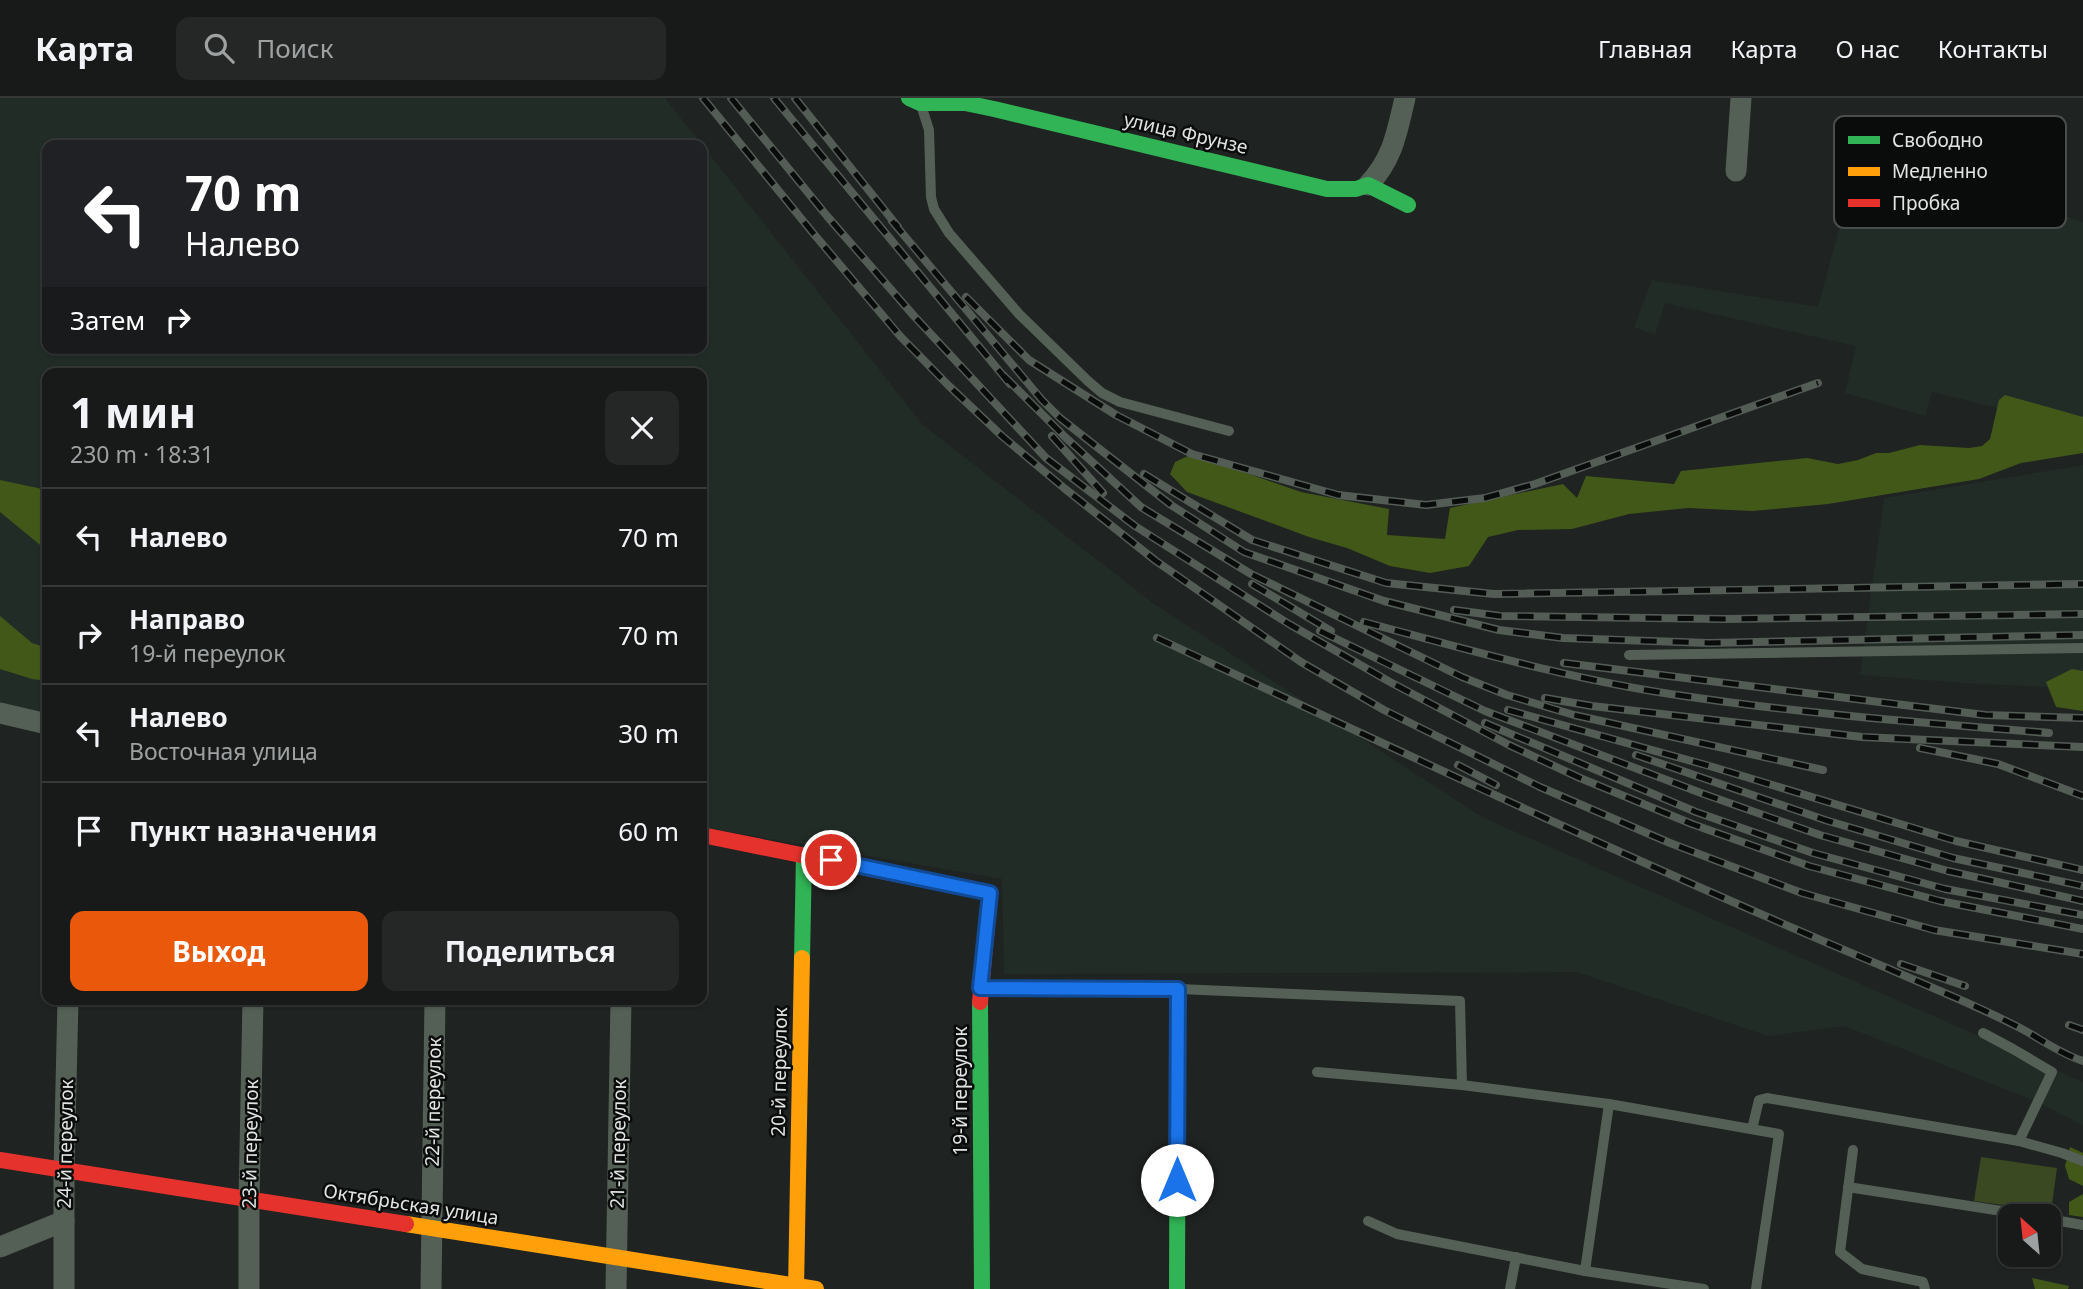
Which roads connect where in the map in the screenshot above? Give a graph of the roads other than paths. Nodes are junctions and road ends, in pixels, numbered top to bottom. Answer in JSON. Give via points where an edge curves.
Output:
{"nodes":[{"id":1,"x":1405,"y":98,"type":"edge"},
{"id":2,"x":1741,"y":98,"type":"edge"},
{"id":3,"x":915,"y":100,"type":"edge"},
{"id":4,"x":1736,"y":171,"type":"dead end"},
{"id":5,"x":1367,"y":184,"type":"junction"},
{"id":6,"x":1408,"y":205,"type":"dead end"},
{"id":7,"x":1229,"y":431,"type":"dead end"},
{"id":8,"x":2083,"y":648,"type":"edge"},
{"id":9,"x":1629,"y":655,"type":"dead end"},
{"id":10,"x":0,"y":713,"type":"edge"},
{"id":11,"x":42,"y":723,"type":"edge"},
{"id":12,"x":707,"y":836,"type":"edge"},
{"id":13,"x":804,"y":855,"type":"junction"},
{"id":14,"x":980,"y":988,"type":"junction"},
{"id":15,"x":1178,"y":989,"type":"junction"},
{"id":16,"x":68,"y":1005,"type":"edge"},
{"id":17,"x":253,"y":1005,"type":"edge"},
{"id":18,"x":435,"y":1005,"type":"edge"},
{"id":19,"x":621,"y":1005,"type":"edge"},
{"id":20,"x":1983,"y":1033,"type":"dead end"},
{"id":21,"x":1317,"y":1072,"type":"dead end"},
{"id":22,"x":1462,"y":1085,"type":"junction"},
{"id":23,"x":1609,"y":1104,"type":"junction"},
{"id":24,"x":1752,"y":1129,"type":"junction"},
{"id":25,"x":2019,"y":1141,"type":"junction"},
{"id":26,"x":1853,"y":1150,"type":"dead end"},
{"id":27,"x":0,"y":1160,"type":"edge"},
{"id":28,"x":2083,"y":1161,"type":"edge"},
{"id":29,"x":64,"y":1171,"type":"junction"},
{"id":30,"x":1849,"y":1187,"type":"junction"},
{"id":31,"x":249,"y":1200,"type":"junction"},
{"id":32,"x":1998,"y":1210,"type":"edge"},
{"id":33,"x":64,"y":1221,"type":"junction"},
{"id":34,"x":1368,"y":1221,"type":"dead end"},
{"id":35,"x":2062,"y":1221,"type":"edge"},
{"id":36,"x":2083,"y":1225,"type":"edge"},
{"id":37,"x":431,"y":1228,"type":"junction"},
{"id":38,"x":0,"y":1247,"type":"edge"},
{"id":39,"x":615,"y":1257,"type":"junction"},
{"id":40,"x":1516,"y":1257,"type":"junction"},
{"id":41,"x":1585,"y":1271,"type":"junction"},
{"id":42,"x":796,"y":1287,"type":"edge"},
{"id":43,"x":64,"y":1289,"type":"edge"},
{"id":44,"x":249,"y":1289,"type":"edge"},
{"id":45,"x":431,"y":1289,"type":"edge"},
{"id":46,"x":615,"y":1289,"type":"edge"},
{"id":47,"x":816,"y":1289,"type":"edge"},
{"id":48,"x":982,"y":1289,"type":"edge"},
{"id":49,"x":1177,"y":1289,"type":"edge"},
{"id":50,"x":1510,"y":1289,"type":"edge"},
{"id":51,"x":1703,"y":1289,"type":"edge"},
{"id":52,"x":1756,"y":1289,"type":"edge"},
{"id":53,"x":1925,"y":1289,"type":"edge"}],
"edges":[{"from":1,"to":5,"type":"street","via":[[1386,163]]},
{"from":2,"to":4,"type":"street"},
{"from":3,"to":5,"type":"street","name":"улица Фрунзе","via":[[965,103],[1327,188],[1356,189]]},
{"from":3,"to":7,"type":"lane","via":[[929,130],[934,209],[1020,314],[1102,393]]},
{"from":5,"to":6,"type":"street"},
{"from":8,"to":9,"type":"lane"},
{"from":10,"to":11,"type":"street"},
{"from":12,"to":13,"type":"street"},
{"from":13,"to":14,"type":"street","name":"19-й переулок","via":[[990,893]]},
{"from":13,"to":42,"type":"street","name":"20-й переулок"},
{"from":14,"to":15,"type":"street"},
{"from":14,"to":48,"type":"street","name":"19-й переулок"},
{"from":15,"to":22,"type":"lane","via":[[1460,1001]]},
{"from":15,"to":49,"type":"street"},
{"from":16,"to":29,"type":"street","name":"24-й переулок"},
{"from":17,"to":31,"type":"street","name":"23-й переулок"},
{"from":18,"to":37,"type":"street","name":"22-й переулок"},
{"from":19,"to":39,"type":"street","name":"21-й переулок"},
{"from":20,"to":25,"type":"lane","via":[[2052,1072]]},
{"from":21,"to":22,"type":"lane"},
{"from":22,"to":23,"type":"lane"},
{"from":23,"to":24,"type":"lane"},
{"from":23,"to":41,"type":"lane"},
{"from":24,"to":25,"type":"lane","via":[[1759,1100],[1767,1098]]},
{"from":24,"to":52,"type":"lane","via":[[1779,1133]]},
{"from":25,"to":28,"type":"lane"},
{"from":26,"to":30,"type":"lane"},
{"from":27,"to":29,"type":"street","name":"Октябрьская улица"},
{"from":29,"to":31,"type":"street","name":"Октябрьская улица"},
{"from":29,"to":33,"type":"street","name":"24-й переулок"},
{"from":30,"to":32,"type":"lane"},
{"from":30,"to":53,"type":"lane","via":[[1840,1252],[1862,1269],[1923,1282]]},
{"from":31,"to":37,"type":"street","name":"Октябрьская улица"},
{"from":31,"to":44,"type":"street","name":"23-й переулок"},
{"from":33,"to":38,"type":"street"},
{"from":33,"to":43,"type":"street","name":"24-й переулок"},
{"from":34,"to":40,"type":"lane","via":[[1397,1234]]},
{"from":35,"to":36,"type":"lane"},
{"from":37,"to":39,"type":"street","name":"Октябрьская улица"},
{"from":37,"to":45,"type":"street","name":"22-й переулок"},
{"from":39,"to":42,"type":"street","name":"Октябрьская улица"},
{"from":39,"to":46,"type":"street","name":"21-й переулок"},
{"from":40,"to":41,"type":"lane"},
{"from":40,"to":50,"type":"lane"},
{"from":41,"to":51,"type":"lane"},
{"from":42,"to":47,"type":"street","name":"Октябрьская улица"}]}
